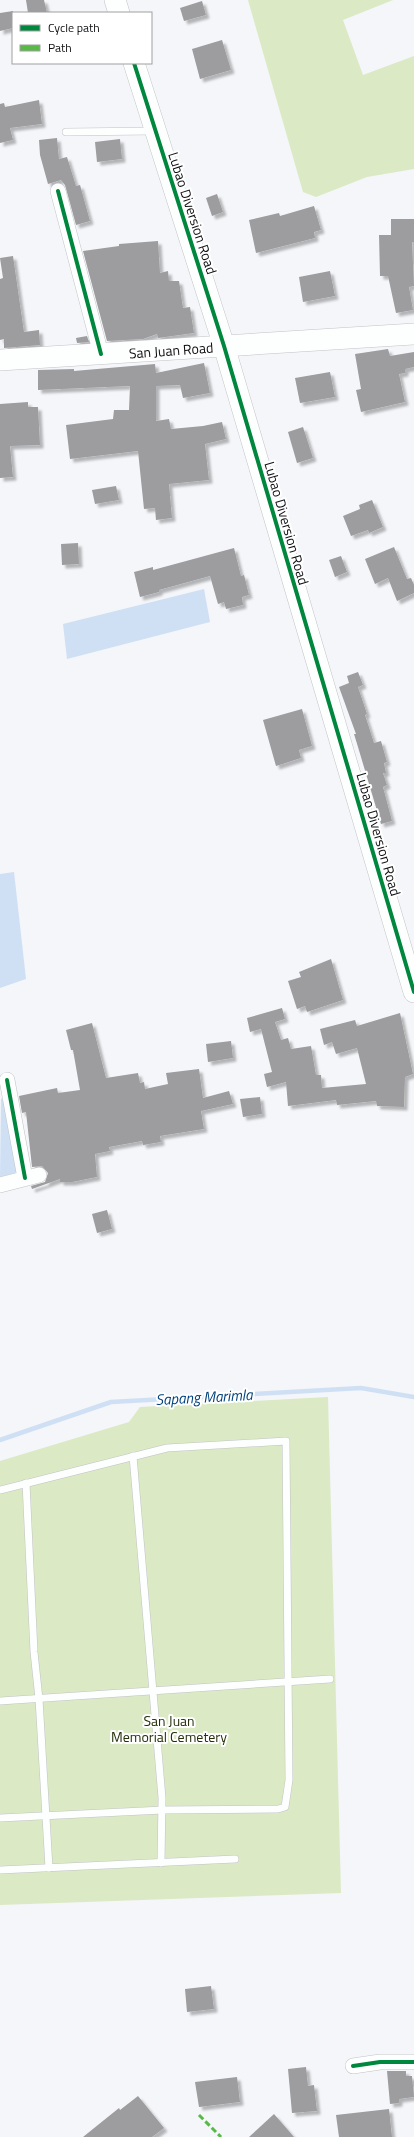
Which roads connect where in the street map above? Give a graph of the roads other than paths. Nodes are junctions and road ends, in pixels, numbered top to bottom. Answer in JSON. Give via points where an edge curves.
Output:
{"nodes":[{"id":1,"x":115,"y":0,"type":"edge"},
{"id":2,"x":119,"y":12,"type":"edge"},
{"id":3,"x":134,"y":64,"type":"edge"},
{"id":4,"x":156,"y":131,"type":"junction"},
{"id":5,"x":66,"y":132,"type":"dead end"},
{"id":6,"x":58,"y":191,"type":"dead end"},
{"id":7,"x":414,"y":334,"type":"edge"},
{"id":8,"x":224,"y":346,"type":"junction"},
{"id":9,"x":101,"y":354,"type":"junction"},
{"id":10,"x":0,"y":360,"type":"edge"},
{"id":11,"x":414,"y":992,"type":"edge"},
{"id":12,"x":7,"y":1080,"type":"dead end"},
{"id":13,"x":0,"y":1185,"type":"edge"},
{"id":14,"x":133,"y":1456,"type":"junction"},
{"id":15,"x":26,"y":1483,"type":"junction"},
{"id":16,"x":0,"y":1490,"type":"edge"},
{"id":17,"x":330,"y":1679,"type":"dead end"},
{"id":18,"x":288,"y":1682,"type":"junction"},
{"id":19,"x":153,"y":1691,"type":"junction"},
{"id":20,"x":39,"y":1699,"type":"junction"},
{"id":21,"x":0,"y":1700,"type":"edge"},
{"id":22,"x":163,"y":1810,"type":"junction"},
{"id":23,"x":46,"y":1816,"type":"junction"},
{"id":24,"x":0,"y":1818,"type":"edge"},
{"id":25,"x":235,"y":1859,"type":"dead end"},
{"id":26,"x":161,"y":1863,"type":"junction"},
{"id":27,"x":49,"y":1868,"type":"junction"},
{"id":28,"x":0,"y":1870,"type":"edge"},
{"id":29,"x":414,"y":2062,"type":"edge"},
{"id":30,"x":353,"y":2066,"type":"dead end"}],
"edges":[{"from":1,"to":2,"type":"street"},
{"from":3,"to":4,"type":"street","name":"Lubao Diversion Road"},
{"from":4,"to":5,"type":"lane"},
{"from":4,"to":8,"type":"street","name":"Lubao Diversion Road"},
{"from":6,"to":9,"type":"street"},
{"from":7,"to":8,"type":"street","name":"San Juan Road"},
{"from":8,"to":9,"type":"street","name":"San Juan Road"},
{"from":8,"to":11,"type":"street","name":"Lubao Diversion Road"},
{"from":9,"to":10,"type":"street","name":"San Juan Road"},
{"from":12,"to":13,"type":"street","via":[[32,1177]]},
{"from":14,"to":15,"type":"lane"},
{"from":14,"to":18,"type":"lane","via":[[167,1448],[286,1441]]},
{"from":14,"to":19,"type":"lane"},
{"from":15,"to":16,"type":"lane"},
{"from":15,"to":20,"type":"lane","via":[[34,1652]]},
{"from":17,"to":18,"type":"lane"},
{"from":18,"to":19,"type":"lane"},
{"from":18,"to":22,"type":"lane","via":[[289,1780],[285,1806],[278,1809]]},
{"from":19,"to":20,"type":"lane"},
{"from":19,"to":22,"type":"lane"},
{"from":20,"to":21,"type":"lane"},
{"from":20,"to":23,"type":"lane"},
{"from":22,"to":23,"type":"lane"},
{"from":22,"to":26,"type":"lane"},
{"from":23,"to":24,"type":"lane"},
{"from":23,"to":27,"type":"lane"},
{"from":25,"to":26,"type":"lane"},
{"from":26,"to":27,"type":"lane"},
{"from":27,"to":28,"type":"lane"},
{"from":29,"to":30,"type":"street","via":[[380,2062]]}]}
